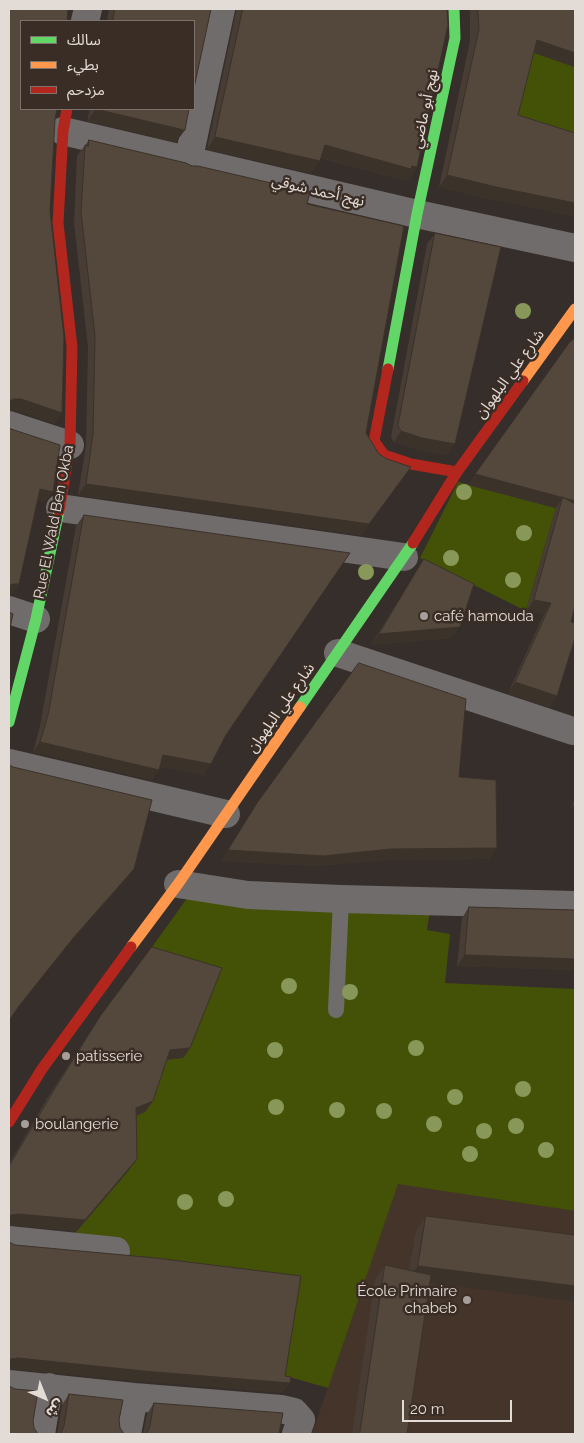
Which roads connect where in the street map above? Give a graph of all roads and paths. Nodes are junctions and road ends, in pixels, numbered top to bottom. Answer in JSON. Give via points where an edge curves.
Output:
{"nodes":[{"id":1,"x":221,"y":9,"type":"edge"},
{"id":2,"x":454,"y":9,"type":"edge"},
{"id":3,"x":65,"y":120,"type":"edge"},
{"id":4,"x":188,"y":162,"type":"junction"},
{"id":5,"x":417,"y":214,"type":"junction"},
{"id":6,"x":575,"y":248,"type":"edge"},
{"id":7,"x":575,"y":309,"type":"edge"},
{"id":8,"x":9,"y":425,"type":"edge"},
{"id":9,"x":70,"y":445,"type":"junction"},
{"id":10,"x":457,"y":472,"type":"junction"},
{"id":11,"x":60,"y":508,"type":"junction"},
{"id":12,"x":404,"y":557,"type":"junction"},
{"id":13,"x":9,"y":610,"type":"edge"},
{"id":14,"x":36,"y":619,"type":"junction"},
{"id":15,"x":338,"y":653,"type":"junction"},
{"id":16,"x":9,"y":722,"type":"edge"},
{"id":17,"x":574,"y":731,"type":"dead end"},
{"id":18,"x":9,"y":763,"type":"edge"},
{"id":19,"x":226,"y":814,"type":"junction"},
{"id":20,"x":178,"y":884,"type":"junction"},
{"id":21,"x":341,"y":899,"type":"junction"},
{"id":22,"x":575,"y":905,"type":"edge"},
{"id":23,"x":336,"y":1010,"type":"dead end"},
{"id":24,"x":9,"y":1122,"type":"edge"},
{"id":25,"x":9,"y":1240,"type":"edge"},
{"id":26,"x":116,"y":1250,"type":"dead end"},
{"id":27,"x":9,"y":1384,"type":"edge"},
{"id":28,"x":49,"y":1387,"type":"junction"},
{"id":29,"x":134,"y":1397,"type":"junction"},
{"id":30,"x":41,"y":1434,"type":"edge"},
{"id":31,"x":127,"y":1434,"type":"edge"},
{"id":32,"x":296,"y":1434,"type":"edge"}],
"edges":[{"from":1,"to":4,"type":"street"},
{"from":2,"to":5,"type":"street","name":"نهج أبو ماضي","via":[[455,38]]},
{"from":3,"to":4,"type":"street","name":"نهج أحمد شوقي"},
{"from":3,"to":9,"type":"street","name":"Rue El Wald Ben Okba","via":[[58,223],[72,348]]},
{"from":4,"to":5,"type":"street","name":"نهج أحمد شوقي"},
{"from":5,"to":6,"type":"street","name":"نهج أحمد شوقي"},
{"from":5,"to":10,"type":"street","name":"نهج أبو ماضي","via":[[374,441],[384,455],[411,464]]},
{"from":7,"to":10,"type":"street","name":"شارع علي البلهوان"},
{"from":8,"to":9,"type":"street"},
{"from":9,"to":11,"type":"street","name":"Rue El Wald Ben Okba"},
{"from":10,"to":12,"type":"street","name":"شارع علي البلهوان"},
{"from":11,"to":12,"type":"street"},
{"from":11,"to":14,"type":"street","name":"Rue El Wald Ben Okba"},
{"from":12,"to":15,"type":"street","name":"شارع علي البلهوان"},
{"from":13,"to":14,"type":"street"},
{"from":14,"to":16,"type":"street","name":"Rue El Wald Ben Okba"},
{"from":15,"to":17,"type":"street"},
{"from":15,"to":19,"type":"street","name":"شارع علي البلهوان"},
{"from":18,"to":19,"type":"street"},
{"from":19,"to":20,"type":"street","name":"شارع علي البلهوان"},
{"from":20,"to":21,"type":"street","via":[[248,895]]},
{"from":20,"to":24,"type":"street","name":"شارع علي البلهوان","via":[[42,1069]]},
{"from":21,"to":22,"type":"street"},
{"from":21,"to":23,"type":"lane"},
{"from":25,"to":26,"type":"street"},
{"from":27,"to":28,"type":"street"},
{"from":28,"to":29,"type":"street"},
{"from":28,"to":30,"type":"street"},
{"from":29,"to":31,"type":"street"},
{"from":29,"to":32,"type":"street","via":[[281,1409],[294,1412],[301,1420]]}]}
